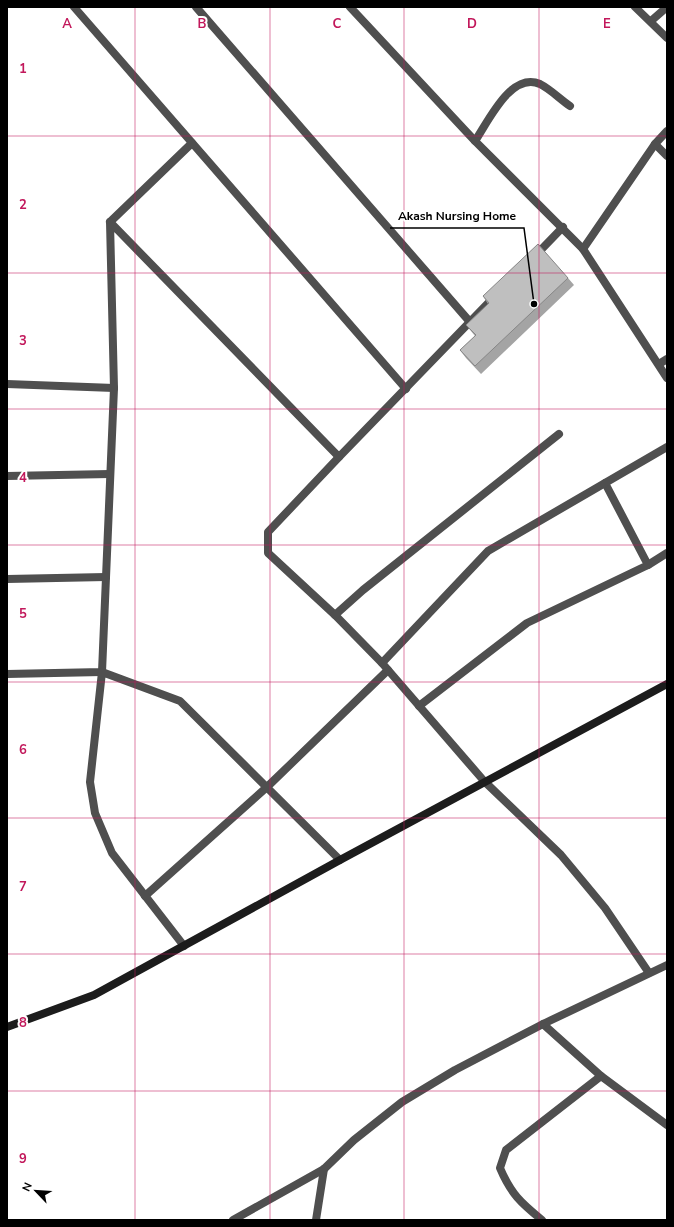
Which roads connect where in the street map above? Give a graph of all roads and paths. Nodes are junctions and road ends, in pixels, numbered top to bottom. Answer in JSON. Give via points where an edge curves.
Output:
{"nodes":[{"id":1,"x":74,"y":7,"type":"edge"},
{"id":2,"x":196,"y":7,"type":"edge"},
{"id":3,"x":635,"y":7,"type":"edge"},
{"id":4,"x":666,"y":7,"type":"edge"},
{"id":5,"x":352,"y":8,"type":"edge"},
{"id":6,"x":651,"y":21,"type":"junction"},
{"id":7,"x":667,"y":38,"type":"edge"},
{"id":8,"x":570,"y":106,"type":"dead end"},
{"id":9,"x":667,"y":131,"type":"edge"},
{"id":10,"x":475,"y":141,"type":"junction"},
{"id":11,"x":192,"y":143,"type":"junction"},
{"id":12,"x":655,"y":144,"type":"junction"},
{"id":13,"x":667,"y":156,"type":"edge"},
{"id":14,"x":110,"y":222,"type":"junction"},
{"id":15,"x":563,"y":227,"type":"junction"},
{"id":16,"x":583,"y":249,"type":"junction"},
{"id":17,"x":530,"y":261,"type":"edge"},
{"id":18,"x":503,"y":289,"type":"edge"},
{"id":19,"x":470,"y":322,"type":"junction"},
{"id":20,"x":667,"y":359,"type":"edge"},
{"id":21,"x":659,"y":364,"type":"junction"},
{"id":22,"x":667,"y":378,"type":"edge"},
{"id":23,"x":7,"y":384,"type":"edge"},
{"id":24,"x":114,"y":388,"type":"junction"},
{"id":25,"x":406,"y":389,"type":"junction"},
{"id":26,"x":559,"y":434,"type":"dead end"},
{"id":27,"x":667,"y":447,"type":"edge"},
{"id":28,"x":339,"y":457,"type":"junction"},
{"id":29,"x":110,"y":474,"type":"junction"},
{"id":30,"x":7,"y":476,"type":"edge"},
{"id":31,"x":605,"y":483,"type":"junction"},
{"id":32,"x":667,"y":553,"type":"edge"},
{"id":33,"x":648,"y":565,"type":"junction"},
{"id":34,"x":106,"y":577,"type":"junction"},
{"id":35,"x":7,"y":579,"type":"edge"},
{"id":36,"x":335,"y":615,"type":"junction"},
{"id":37,"x":382,"y":663,"type":"junction"},
{"id":38,"x":388,"y":670,"type":"junction"},
{"id":39,"x":102,"y":672,"type":"junction"},
{"id":40,"x":7,"y":674,"type":"edge"},
{"id":41,"x":667,"y":684,"type":"edge"},
{"id":42,"x":419,"y":706,"type":"junction"},
{"id":43,"x":484,"y":781,"type":"junction"},
{"id":44,"x":267,"y":787,"type":"junction"},
{"id":45,"x":340,"y":860,"type":"junction"},
{"id":46,"x":145,"y":896,"type":"junction"},
{"id":47,"x":184,"y":946,"type":"junction"},
{"id":48,"x":667,"y":965,"type":"edge"},
{"id":49,"x":649,"y":973,"type":"junction"},
{"id":50,"x":543,"y":1024,"type":"junction"},
{"id":51,"x":7,"y":1027,"type":"edge"},
{"id":52,"x":601,"y":1076,"type":"junction"},
{"id":53,"x":667,"y":1125,"type":"edge"},
{"id":54,"x":324,"y":1170,"type":"junction"},
{"id":55,"x":233,"y":1220,"type":"edge"},
{"id":56,"x":316,"y":1220,"type":"edge"},
{"id":57,"x":542,"y":1220,"type":"edge"}],
"edges":[{"from":1,"to":11,"type":"street"},
{"from":2,"to":19,"type":"street"},
{"from":3,"to":6,"type":"street"},
{"from":4,"to":6,"type":"street"},
{"from":5,"to":10,"type":"street"},
{"from":6,"to":7,"type":"street"},
{"from":8,"to":10,"type":"street","via":[[539,84],[519,84],[508,92]]},
{"from":9,"to":12,"type":"street"},
{"from":10,"to":15,"type":"street"},
{"from":11,"to":14,"type":"street"},
{"from":11,"to":25,"type":"street"},
{"from":12,"to":13,"type":"street"},
{"from":12,"to":16,"type":"street"},
{"from":14,"to":24,"type":"street"},
{"from":14,"to":28,"type":"street"},
{"from":15,"to":16,"type":"street"},
{"from":15,"to":17,"type":"street"},
{"from":16,"to":21,"type":"street"},
{"from":18,"to":19,"type":"street"},
{"from":19,"to":25,"type":"street"},
{"from":20,"to":21,"type":"street"},
{"from":21,"to":22,"type":"street"},
{"from":23,"to":24,"type":"street"},
{"from":24,"to":29,"type":"street"},
{"from":25,"to":28,"type":"street"},
{"from":26,"to":36,"type":"street"},
{"from":27,"to":31,"type":"street"},
{"from":28,"to":36,"type":"street","via":[[268,532],[268,553]]},
{"from":29,"to":30,"type":"street"},
{"from":29,"to":34,"type":"street"},
{"from":31,"to":33,"type":"street"},
{"from":31,"to":37,"type":"street","via":[[488,551]]},
{"from":32,"to":33,"type":"street"},
{"from":33,"to":42,"type":"street","via":[[527,623]]},
{"from":34,"to":35,"type":"street"},
{"from":34,"to":39,"type":"street"},
{"from":36,"to":37,"type":"street"},
{"from":37,"to":38,"type":"street"},
{"from":38,"to":42,"type":"street"},
{"from":38,"to":44,"type":"street"},
{"from":39,"to":40,"type":"street"},
{"from":39,"to":44,"type":"street","via":[[180,701]]},
{"from":39,"to":46,"type":"street","via":[[90,782],[95,813],[112,852]]},
{"from":41,"to":43,"type":"street"},
{"from":42,"to":43,"type":"street"},
{"from":43,"to":45,"type":"street"},
{"from":43,"to":49,"type":"street","via":[[561,855],[606,908]]},
{"from":44,"to":45,"type":"street"},
{"from":44,"to":46,"type":"street"},
{"from":45,"to":47,"type":"street"},
{"from":46,"to":47,"type":"street"},
{"from":47,"to":51,"type":"street","via":[[94,995]]},
{"from":48,"to":49,"type":"street"},
{"from":49,"to":50,"type":"street"},
{"from":50,"to":52,"type":"street"},
{"from":50,"to":54,"type":"street","via":[[455,1070],[402,1102],[354,1140]]},
{"from":52,"to":53,"type":"street"},
{"from":52,"to":57,"type":"street","via":[[506,1150],[500,1168],[508,1188]]},
{"from":54,"to":55,"type":"street"},
{"from":54,"to":56,"type":"street"}]}
